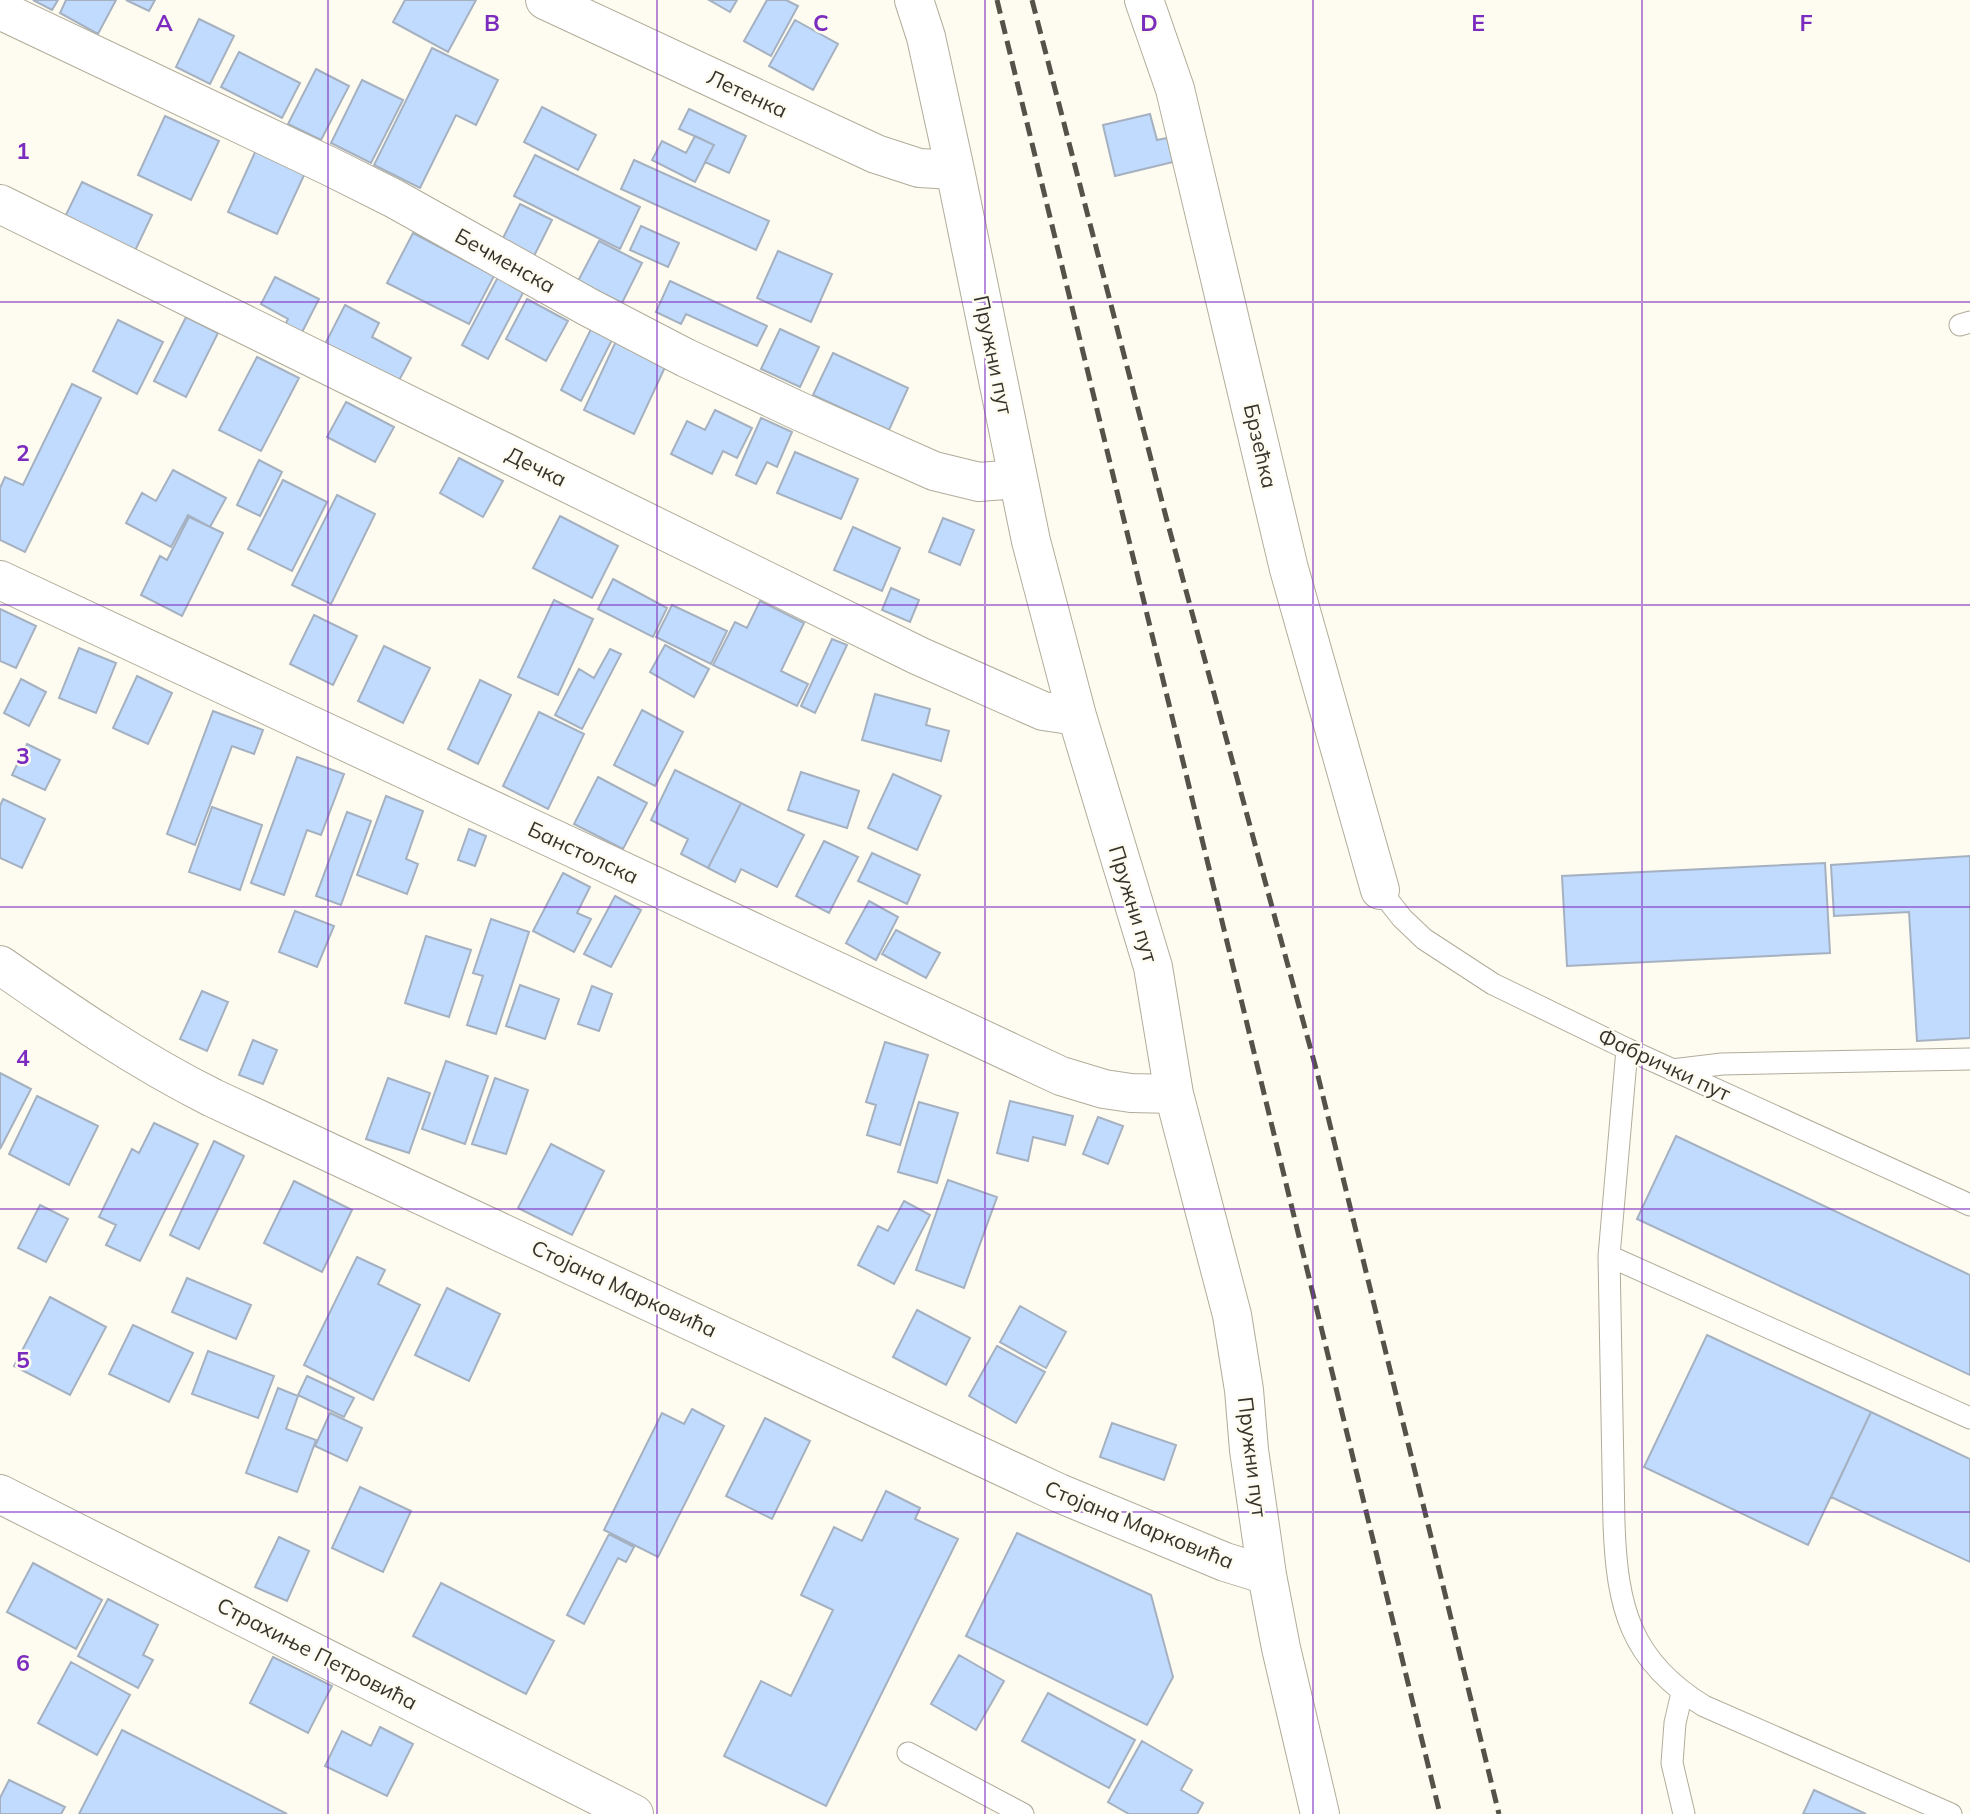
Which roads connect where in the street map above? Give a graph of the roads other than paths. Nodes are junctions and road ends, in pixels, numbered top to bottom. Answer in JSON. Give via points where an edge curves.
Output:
{"nodes":[{"id":1,"x":545,"y":0,"type":"edge"},
{"id":2,"x":914,"y":0,"type":"edge"},
{"id":3,"x":1144,"y":0,"type":"edge"},
{"id":4,"x":0,"y":10,"type":"edge"},
{"id":5,"x":955,"y":170,"type":"junction"},
{"id":6,"x":0,"y":204,"type":"edge"},
{"id":7,"x":1018,"y":479,"type":"junction"},
{"id":8,"x":0,"y":580,"type":"edge"},
{"id":9,"x":1077,"y":716,"type":"junction"},
{"id":10,"x":1380,"y":890,"type":"joint"},
{"id":11,"x":0,"y":965,"type":"edge"},
{"id":12,"x":1627,"y":1049,"type":"junction"},
{"id":13,"x":1970,"y":1059,"type":"edge"},
{"id":14,"x":1672,"y":1070,"type":"junction"},
{"id":15,"x":1174,"y":1094,"type":"junction"},
{"id":16,"x":1970,"y":1205,"type":"edge"},
{"id":17,"x":1609,"y":1256,"type":"junction"},
{"id":18,"x":1970,"y":1418,"type":"edge"},
{"id":19,"x":0,"y":1494,"type":"edge"},
{"id":20,"x":1267,"y":1575,"type":"junction"},
{"id":21,"x":1682,"y":1693,"type":"junction"},
{"id":22,"x":908,"y":1753,"type":"dead end"},
{"id":23,"x":634,"y":1814,"type":"edge"},
{"id":24,"x":1023,"y":1814,"type":"edge"},
{"id":25,"x":1320,"y":1814,"type":"edge"},
{"id":26,"x":1684,"y":1814,"type":"edge"},
{"id":27,"x":1951,"y":1814,"type":"edge"}],
"edges":[{"from":1,"to":5,"type":"street","name":"Летенка","via":[[876,154],[919,168]]},
{"from":2,"to":5,"type":"street","name":"Пружни пут"},
{"from":3,"to":10,"type":"street","name":"Брзећка","via":[[1175,89],[1289,569]]},
{"from":4,"to":7,"type":"street","name":"Бечменска","via":[[344,173],[588,307],[801,412],[934,471],[979,482]]},
{"from":5,"to":7,"type":"street","name":"Пружни пут"},
{"from":6,"to":9,"type":"street","name":"Дечка","via":[[919,656],[1043,711]]},
{"from":7,"to":9,"type":"street","name":"Пружни пут"},
{"from":8,"to":15,"type":"street","name":"Банстолска","via":[[1061,1076],[1104,1089]]},
{"from":9,"to":15,"type":"street","name":"Пружни пут","via":[[1153,967]]},
{"from":10,"to":12,"type":"lane","name":"Фабрички пут","via":[[1424,939],[1484,977]]},
{"from":11,"to":20,"type":"street","name":"Стојана Марковића","via":[[112,1042],[213,1098],[1059,1493]]},
{"from":12,"to":14,"type":"lane","name":"Фабрички пут"},
{"from":12,"to":17,"type":"lane"},
{"from":13,"to":14,"type":"lane","via":[[1723,1063]]},
{"from":14,"to":16,"type":"lane","name":"Фабрички пут"},
{"from":15,"to":20,"type":"street","name":"Пружни пут","via":[[1232,1315]]},
{"from":17,"to":18,"type":"lane"},
{"from":17,"to":21,"type":"lane","via":[[1615,1559],[1620,1590],[1639,1646]]},
{"from":19,"to":23,"type":"street","name":"Страхиње Петровића"},
{"from":20,"to":25,"type":"street","name":"Пружни пут"},
{"from":21,"to":26,"type":"lane","via":[[1672,1763]]},
{"from":21,"to":27,"type":"lane"},
{"from":22,"to":24,"type":"lane"}]}
